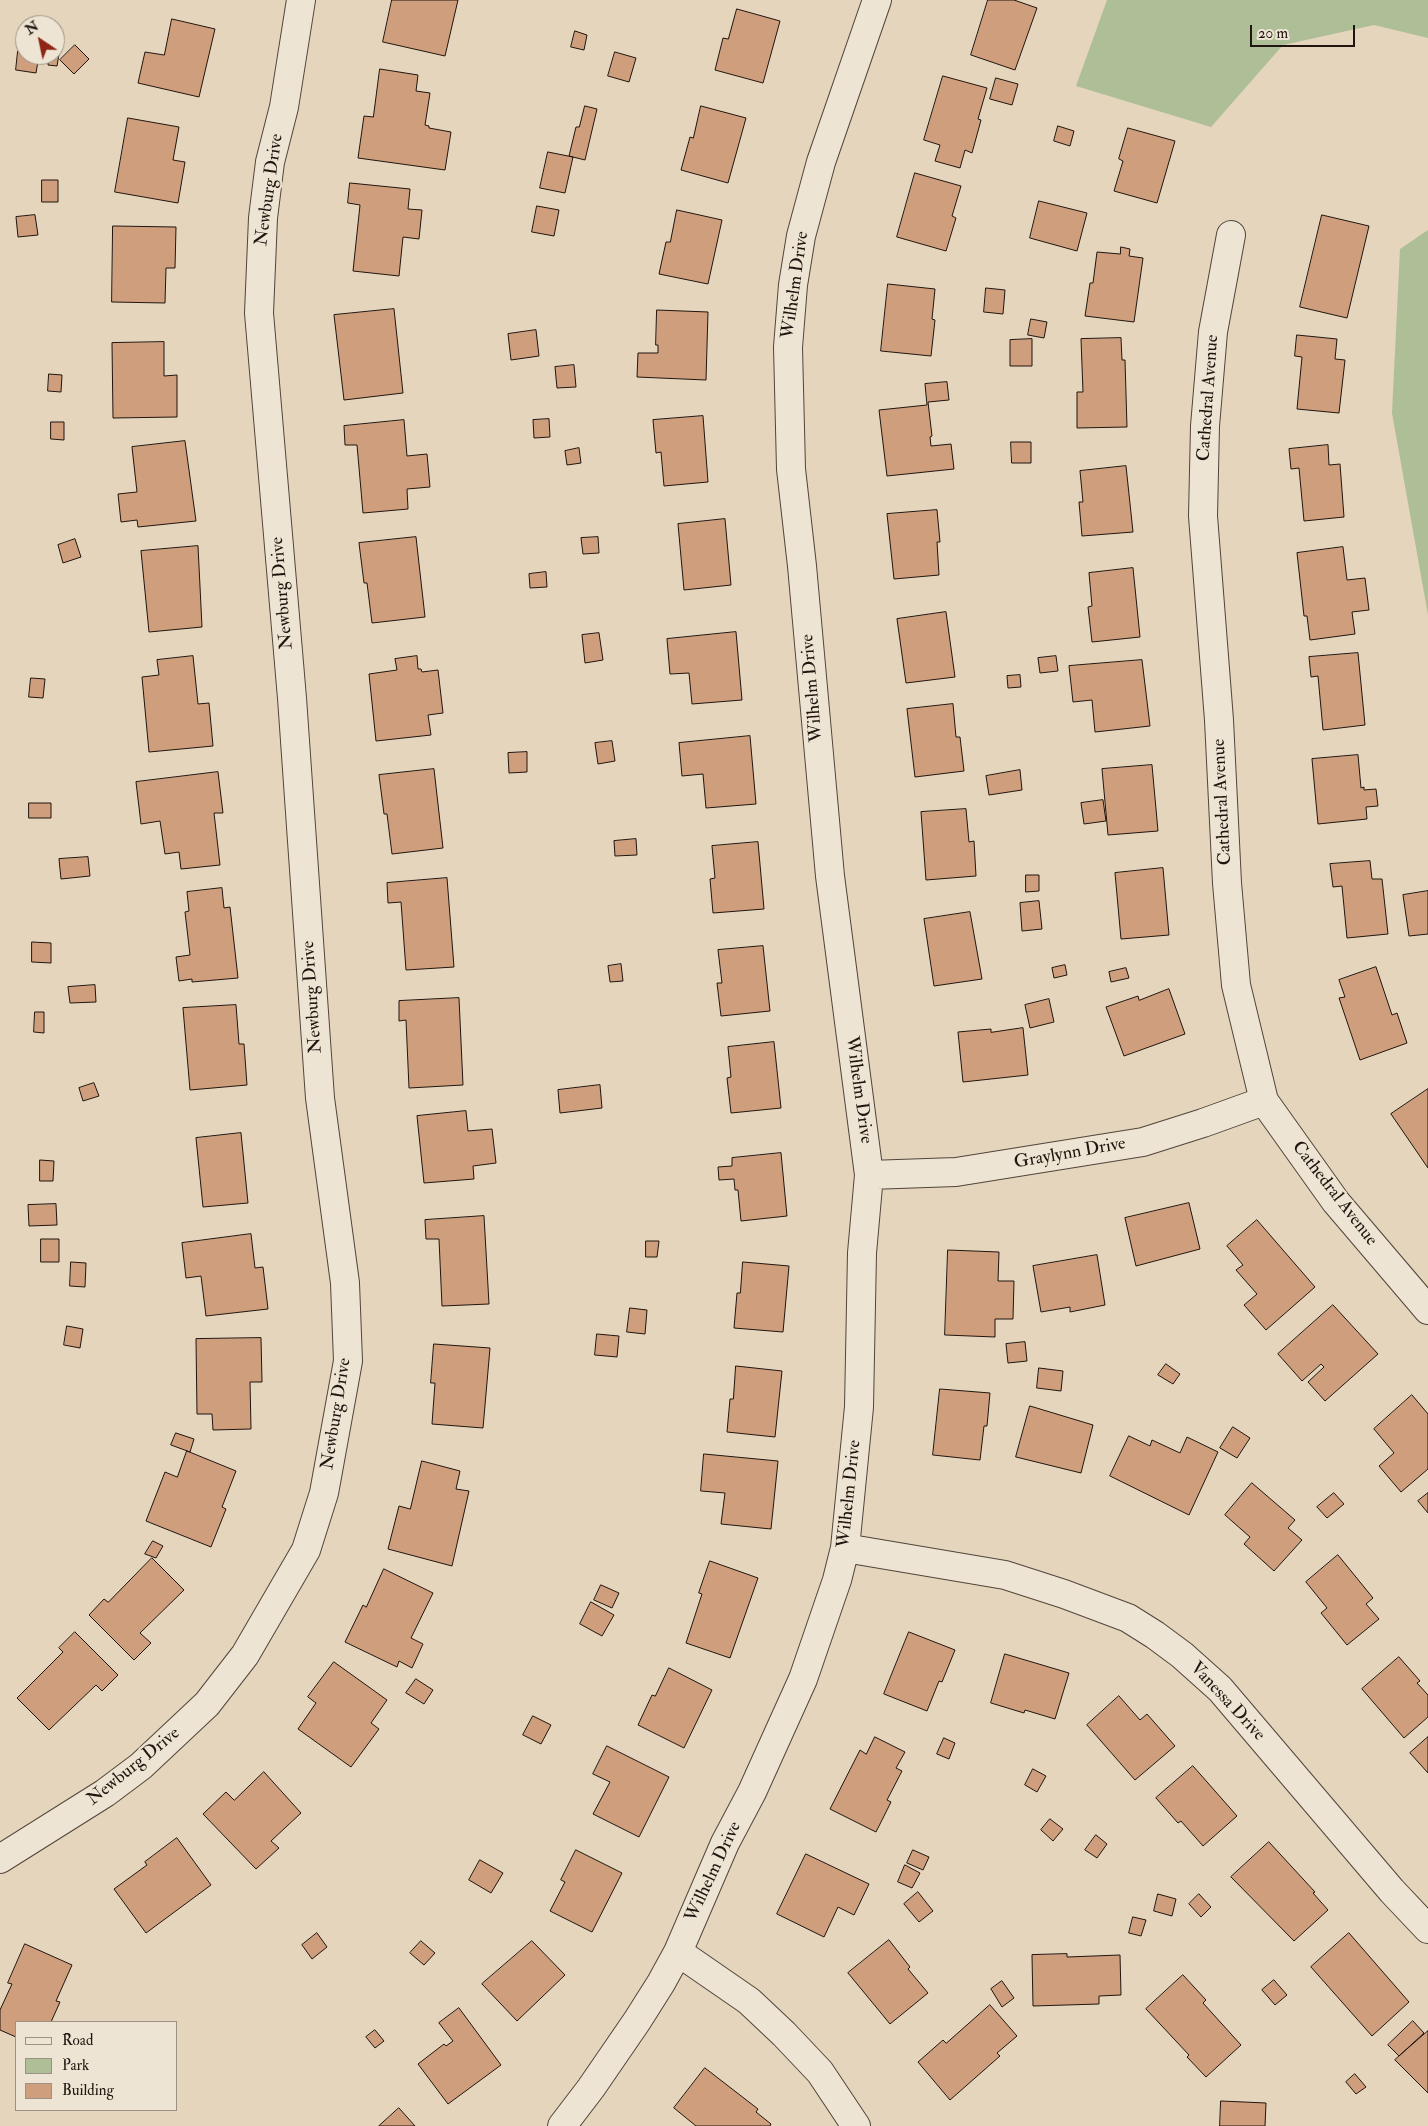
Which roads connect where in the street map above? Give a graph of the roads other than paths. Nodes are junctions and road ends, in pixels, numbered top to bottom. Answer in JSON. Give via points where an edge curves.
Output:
{"nodes":[{"id":1,"x":301,"y":0,"type":"edge"},
{"id":2,"x":877,"y":0,"type":"edge"},
{"id":3,"x":1231,"y":235,"type":"dead end"},
{"id":4,"x":1264,"y":1101,"type":"junction"},
{"id":5,"x":869,"y":1175,"type":"junction"},
{"id":6,"x":1428,"y":1310,"type":"edge"},
{"id":7,"x":846,"y":1548,"type":"junction"},
{"id":8,"x":0,"y":1859,"type":"edge"},
{"id":9,"x":1428,"y":1929,"type":"edge"},
{"id":10,"x":678,"y":1952,"type":"junction"},
{"id":11,"x":562,"y":2126,"type":"edge"},
{"id":12,"x":856,"y":2126,"type":"edge"}],
"edges":[{"from":1,"to":8,"type":"street","name":"Newburg Drive","via":[[262,218],[259,313],[292,698],[320,1098],[345,1283],[347,1370],[324,1493],[306,1550],[245,1655],[207,1704],[141,1766],[105,1793]]},
{"from":2,"to":5,"type":"street","name":"Wilhelm Drive","via":[[821,162],[801,236],[788,347],[791,469],[830,876]]},
{"from":3,"to":4,"type":"street","name":"Cathedral Avenue","via":[[1213,332],[1205,426],[1204,516],[1236,986]]},
{"from":4,"to":5,"type":"street","name":"Graylynn Drive","via":[[1143,1142],[956,1172]]},
{"from":4,"to":6,"type":"street","name":"Cathedral Avenue","via":[[1336,1202]]},
{"from":5,"to":7,"type":"street","name":"Wilhelm Drive","via":[[862,1253],[859,1407]]},
{"from":7,"to":9,"type":"street","name":"Vanessa Drive","via":[[1005,1576],[1128,1618],[1155,1635],[1220,1689]]},
{"from":7,"to":10,"type":"street","name":"Wilhelm Drive","via":[[803,1679]]},
{"from":10,"to":11,"type":"street","name":"Wilhelm Drive","via":[[637,2021]]},
{"from":10,"to":12,"type":"street","via":[[749,2001],[784,2034],[820,2072]]}]}
